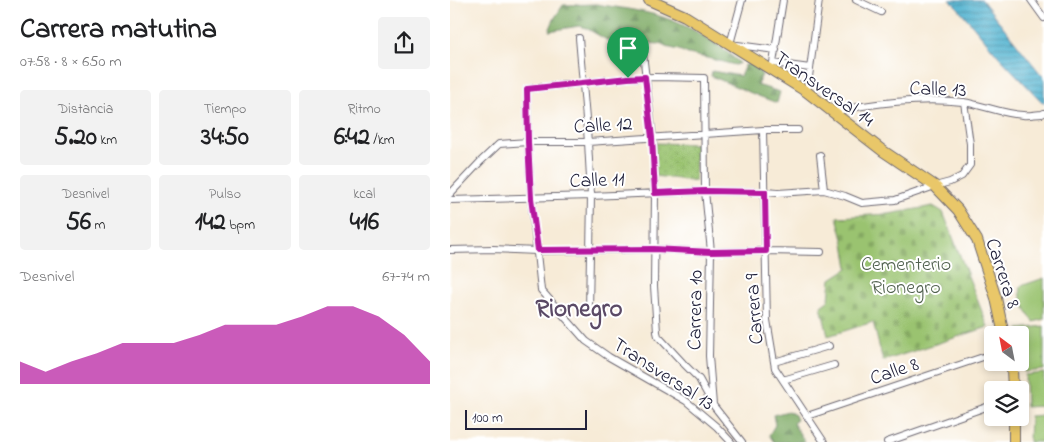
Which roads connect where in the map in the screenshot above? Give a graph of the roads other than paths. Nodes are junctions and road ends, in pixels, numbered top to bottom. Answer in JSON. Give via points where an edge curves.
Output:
{"nodes":[{"id":1,"x":649,"y":0,"type":"edge"},
{"id":2,"x":742,"y":0,"type":"edge"},
{"id":3,"x":784,"y":0,"type":"edge"},
{"id":4,"x":819,"y":0,"type":"edge"},
{"id":5,"x":856,"y":0,"type":"edge"},
{"id":6,"x":1032,"y":0,"type":"edge"},
{"id":7,"x":882,"y":12,"type":"dead end"},
{"id":8,"x":1044,"y":18,"type":"edge"},
{"id":9,"x":579,"y":38,"type":"dead end"},
{"id":10,"x":730,"y":44,"type":"junction"},
{"id":11,"x":642,"y":45,"type":"dead end"},
{"id":12,"x":776,"y":50,"type":"junction"},
{"id":13,"x":810,"y":68,"type":"junction"},
{"id":14,"x":645,"y":77,"type":"junction"},
{"id":15,"x":582,"y":83,"type":"junction"},
{"id":16,"x":807,"y":92,"type":"junction"},
{"id":17,"x":964,"y":102,"type":"junction"},
{"id":18,"x":833,"y":112,"type":"junction"},
{"id":19,"x":1043,"y":113,"type":"edge"},
{"id":20,"x":763,"y":130,"type":"junction"},
{"id":21,"x":798,"y":130,"type":"dead end"},
{"id":22,"x":704,"y":134,"type":"junction"},
{"id":23,"x":652,"y":138,"type":"junction"},
{"id":24,"x":528,"y":142,"type":"junction"},
{"id":25,"x":588,"y":142,"type":"junction"},
{"id":26,"x":820,"y":155,"type":"dead end"},
{"id":27,"x":935,"y":186,"type":"junction"},
{"id":28,"x":824,"y":190,"type":"junction"},
{"id":29,"x":705,"y":191,"type":"junction"},
{"id":30,"x":765,"y":192,"type":"junction"},
{"id":31,"x":655,"y":193,"type":"junction"},
{"id":32,"x":450,"y":194,"type":"edge"},
{"id":33,"x":591,"y":196,"type":"junction"},
{"id":34,"x":531,"y":198,"type":"junction"},
{"id":35,"x":450,"y":200,"type":"edge"},
{"id":36,"x":968,"y":223,"type":"joint"},
{"id":37,"x":590,"y":249,"type":"junction"},
{"id":38,"x":654,"y":249,"type":"junction"},
{"id":39,"x":450,"y":250,"type":"edge"},
{"id":40,"x":538,"y":250,"type":"junction"},
{"id":41,"x":766,"y":251,"type":"junction"},
{"id":42,"x":711,"y":252,"type":"junction"},
{"id":43,"x":821,"y":252,"type":"dead end"},
{"id":44,"x":589,"y":311,"type":"dead end"},
{"id":45,"x":1002,"y":326,"type":"edge"},
{"id":46,"x":828,"y":346,"type":"dead end"},
{"id":47,"x":984,"y":357,"type":"edge"},
{"id":48,"x":774,"y":362,"type":"junction"},
{"id":49,"x":834,"y":365,"type":"dead end"},
{"id":50,"x":782,"y":380,"type":"junction"},
{"id":51,"x":713,"y":405,"type":"junction"},
{"id":52,"x":984,"y":408,"type":"edge"},
{"id":53,"x":807,"y":416,"type":"junction"},
{"id":54,"x":1014,"y":426,"type":"edge"},
{"id":55,"x":731,"y":442,"type":"edge"},
{"id":56,"x":742,"y":442,"type":"edge"},
{"id":57,"x":824,"y":442,"type":"edge"},
{"id":58,"x":887,"y":442,"type":"edge"},
{"id":59,"x":1014,"y":442,"type":"edge"}],
"edges":[{"from":1,"to":10,"type":"highway","name":"Transversal 14","via":[[684,16]]},
{"from":2,"to":10,"type":"street"},
{"from":3,"to":12,"type":"street"},
{"from":4,"to":13,"type":"street"},
{"from":5,"to":7,"type":"street"},
{"from":6,"to":8,"type":"street"},
{"from":9,"to":15,"type":"street"},
{"from":10,"to":12,"type":"street"},
{"from":10,"to":16,"type":"highway","name":"Transversal 14"},
{"from":11,"to":14,"type":"street"},
{"from":12,"to":13,"type":"street","via":[[773,63]]},
{"from":13,"to":16,"type":"street"},
{"from":14,"to":15,"type":"street"},
{"from":14,"to":22,"type":"street","name":"Carrera 10","via":[[704,78]]},
{"from":14,"to":23,"type":"street"},
{"from":15,"to":24,"type":"street","via":[[527,89]]},
{"from":15,"to":25,"type":"street"},
{"from":16,"to":18,"type":"highway","name":"Transversal 14"},
{"from":17,"to":18,"type":"street","name":"Calle 13","via":[[900,102]]},
{"from":17,"to":19,"type":"street","name":"Calle 13","via":[[1023,115]]},
{"from":17,"to":27,"type":"street","name":"Calle 11","via":[[970,165],[962,176]]},
{"from":18,"to":27,"type":"highway","name":"Transversal 14"},
{"from":20,"to":21,"type":"street","name":"Calle 12"},
{"from":20,"to":22,"type":"street","name":"Calle 12"},
{"from":20,"to":30,"type":"street","name":"Carrera 9"},
{"from":22,"to":23,"type":"street","name":"Calle 12"},
{"from":22,"to":29,"type":"street","name":"Carrera 10"},
{"from":23,"to":25,"type":"street","name":"Calle 12"},
{"from":23,"to":31,"type":"street"},
{"from":24,"to":25,"type":"street","name":"Calle 12"},
{"from":24,"to":32,"type":"street","name":"Calle 12","via":[[499,144]]},
{"from":24,"to":34,"type":"street"},
{"from":25,"to":33,"type":"street"},
{"from":26,"to":28,"type":"street"},
{"from":27,"to":28,"type":"street","name":"Calle 11","via":[[895,200],[862,203]]},
{"from":27,"to":36,"type":"highway","name":"Transversal 14"},
{"from":28,"to":30,"type":"street","name":"Calle 11"},
{"from":29,"to":30,"type":"street","name":"Calle 11"},
{"from":29,"to":31,"type":"street","name":"Calle 11"},
{"from":29,"to":42,"type":"street","name":"Carrera 10"},
{"from":30,"to":41,"type":"street","name":"Carrera 9"},
{"from":31,"to":33,"type":"street","name":"Calle 11"},
{"from":31,"to":38,"type":"street"},
{"from":33,"to":34,"type":"street","name":"Calle 11"},
{"from":33,"to":37,"type":"street"},
{"from":34,"to":35,"type":"street","name":"Calle 11"},
{"from":34,"to":40,"type":"street"},
{"from":36,"to":45,"type":"highway","name":"Carrera 8","via":[[977,240]]},
{"from":37,"to":38,"type":"street"},
{"from":37,"to":40,"type":"street"},
{"from":37,"to":44,"type":"street"},
{"from":38,"to":42,"type":"street"},
{"from":38,"to":51,"type":"street","via":[[658,336],[699,379]]},
{"from":39,"to":40,"type":"street"},
{"from":40,"to":55,"type":"street","name":"Transversal 13","via":[[541,290],[586,341],[686,401]]},
{"from":41,"to":42,"type":"street"},
{"from":41,"to":43,"type":"street"},
{"from":41,"to":48,"type":"street","name":"Carrera 9","via":[[767,320]]},
{"from":42,"to":51,"type":"street","name":"Carrera 10","via":[[709,356]]},
{"from":46,"to":48,"type":"street"},
{"from":47,"to":53,"type":"street","name":"Calle 8"},
{"from":48,"to":50,"type":"street","name":"Carrera 9"},
{"from":49,"to":50,"type":"street"},
{"from":50,"to":53,"type":"street","name":"Carrera 9"},
{"from":51,"to":56,"type":"street"},
{"from":52,"to":58,"type":"street"},
{"from":53,"to":57,"type":"street","name":"Carrera 9"},
{"from":54,"to":59,"type":"highway"}]}
